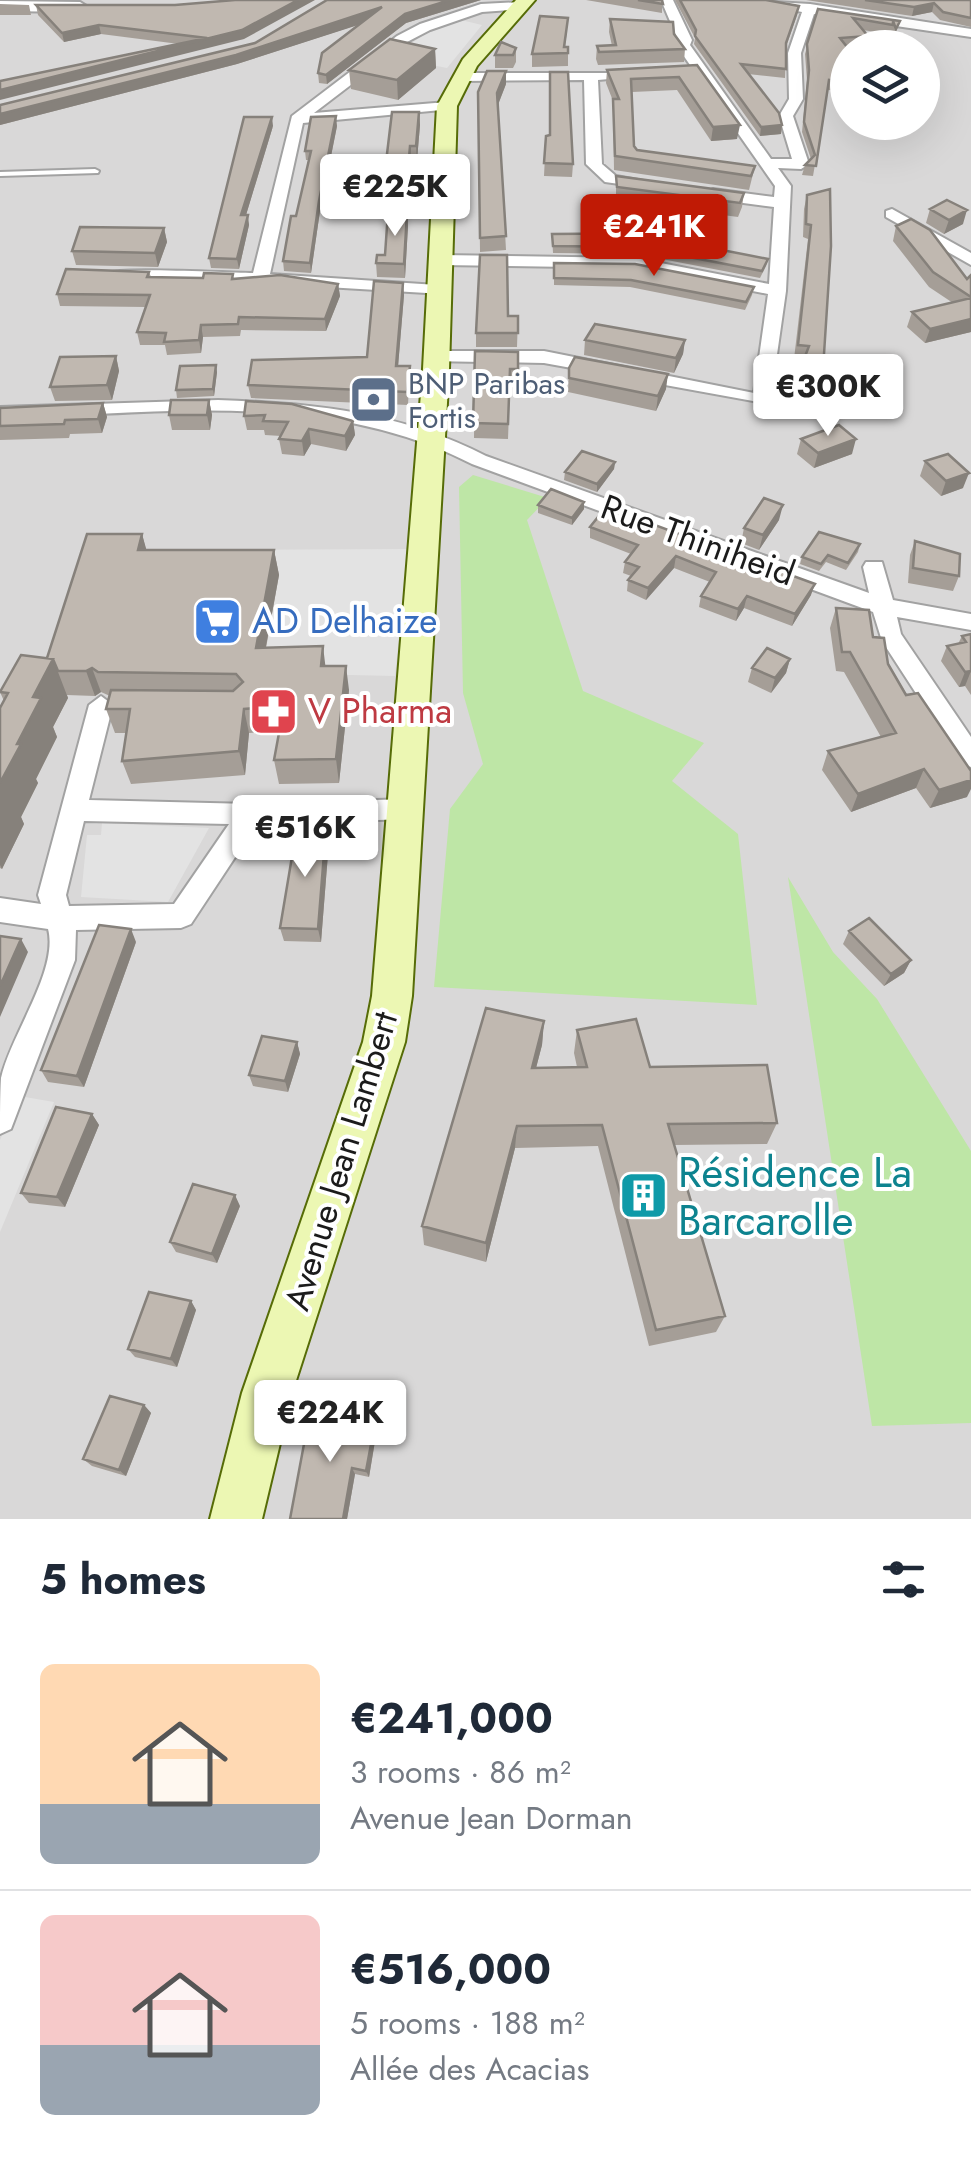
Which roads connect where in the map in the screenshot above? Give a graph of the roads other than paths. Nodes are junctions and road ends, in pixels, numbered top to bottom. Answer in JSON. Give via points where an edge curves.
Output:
{"nodes":[{"id":1,"x":667,"y":0,"type":"edge"},
{"id":2,"x":746,"y":0,"type":"edge"},
{"id":3,"x":523,"y":3,"type":"edge"},
{"id":4,"x":878,"y":4,"type":"edge"},
{"id":5,"x":0,"y":6,"type":"edge"},
{"id":6,"x":92,"y":7,"type":"edge"},
{"id":7,"x":810,"y":8,"type":"junction"},
{"id":8,"x":848,"y":14,"type":"junction"},
{"id":9,"x":971,"y":33,"type":"edge"},
{"id":10,"x":699,"y":70,"type":"junction"},
{"id":11,"x":681,"y":71,"type":"edge"},
{"id":12,"x":627,"y":74,"type":"edge"},
{"id":13,"x":591,"y":76,"type":"junction"},
{"id":14,"x":462,"y":77,"type":"junction"},
{"id":15,"x":446,"y":106,"type":"junction"},
{"id":16,"x":297,"y":119,"type":"junction"},
{"id":17,"x":766,"y":164,"type":"junction"},
{"id":18,"x":95,"y":171,"type":"dead end"},
{"id":19,"x":0,"y":174,"type":"edge"},
{"id":20,"x":673,"y":189,"type":"edge"},
{"id":21,"x":691,"y":191,"type":"edge"},
{"id":22,"x":780,"y":203,"type":"junction"},
{"id":23,"x":868,"y":220,"type":"dead end"},
{"id":24,"x":441,"y":260,"type":"junction"},
{"id":25,"x":971,"y":260,"type":"edge"},
{"id":26,"x":91,"y":274,"type":"edge"},
{"id":27,"x":260,"y":278,"type":"junction"},
{"id":28,"x":437,"y":290,"type":"junction"},
{"id":29,"x":777,"y":291,"type":"junction"},
{"id":30,"x":436,"y":356,"type":"junction"},
{"id":31,"x":0,"y":412,"type":"edge"},
{"id":32,"x":431,"y":436,"type":"junction"},
{"id":33,"x":874,"y":567,"type":"dead end"},
{"id":34,"x":881,"y":606,"type":"junction"},
{"id":35,"x":971,"y":622,"type":"edge"},
{"id":36,"x":111,"y":706,"type":"edge"},
{"id":37,"x":971,"y":757,"type":"edge"},
{"id":38,"x":408,"y":809,"type":"junction"},
{"id":39,"x":76,"y":810,"type":"junction"},
{"id":40,"x":250,"y":814,"type":"junction"},
{"id":41,"x":0,"y":910,"type":"edge"},
{"id":42,"x":56,"y":918,"type":"junction"},
{"id":43,"x":0,"y":1118,"type":"edge"},
{"id":44,"x":236,"y":1519,"type":"edge"}],
"edges":[{"from":1,"to":10,"type":"street"},
{"from":2,"to":7,"type":"street"},
{"from":3,"to":14,"type":"main road"},
{"from":3,"to":16,"type":"street","via":[[425,27]]},
{"from":4,"to":8,"type":"street"},
{"from":5,"to":6,"type":"street"},
{"from":7,"to":8,"type":"street"},
{"from":7,"to":17,"type":"street","via":[[791,82],[796,99],[786,116],[801,164]]},
{"from":8,"to":9,"type":"street"},
{"from":10,"to":11,"type":"street"},
{"from":10,"to":17,"type":"street"},
{"from":12,"to":13,"type":"street"},
{"from":13,"to":14,"type":"street"},
{"from":13,"to":20,"type":"street","via":[[594,164],[601,176]]},
{"from":14,"to":15,"type":"main road"},
{"from":15,"to":16,"type":"street"},
{"from":15,"to":24,"type":"main road","name":"Avenue Jean Lambert"},
{"from":16,"to":27,"type":"street"},
{"from":17,"to":22,"type":"street","via":[[783,186]]},
{"from":18,"to":19,"type":"lane"},
{"from":21,"to":22,"type":"street"},
{"from":22,"to":29,"type":"street"},
{"from":23,"to":25,"type":"street","via":[[898,209]]},
{"from":24,"to":28,"type":"main road","name":"Avenue Jean Lambert"},
{"from":24,"to":29,"type":"street","via":[[635,263]]},
{"from":26,"to":27,"type":"street"},
{"from":27,"to":28,"type":"street"},
{"from":28,"to":30,"type":"main road","name":"Avenue Jean Lambert"},
{"from":29,"to":30,"type":"street","via":[[759,402],[544,357]]},
{"from":30,"to":32,"type":"main road","name":"Avenue Jean Lambert"},
{"from":31,"to":32,"type":"street","name":"Rue Thiniheid","via":[[280,406]]},
{"from":32,"to":34,"type":"street","name":"Rue Thiniheid","via":[[478,460]]},
{"from":32,"to":38,"type":"main road","name":"Avenue Jean Lambert"},
{"from":33,"to":34,"type":"street"},
{"from":34,"to":35,"type":"street","name":"Rue Thiniheid"},
{"from":34,"to":37,"type":"street","via":[[890,636]]},
{"from":36,"to":39,"type":"street"},
{"from":38,"to":40,"type":"street"},
{"from":38,"to":44,"type":"main road","name":"Avenue Jean Lambert","via":[[384,1042],[267,1393]]},
{"from":39,"to":40,"type":"street"},
{"from":39,"to":42,"type":"street","via":[[52,895]]},
{"from":40,"to":42,"type":"street","via":[[180,916]]},
{"from":41,"to":42,"type":"street"},
{"from":42,"to":43,"type":"street","via":[[64,937],[61,960]]}]}
